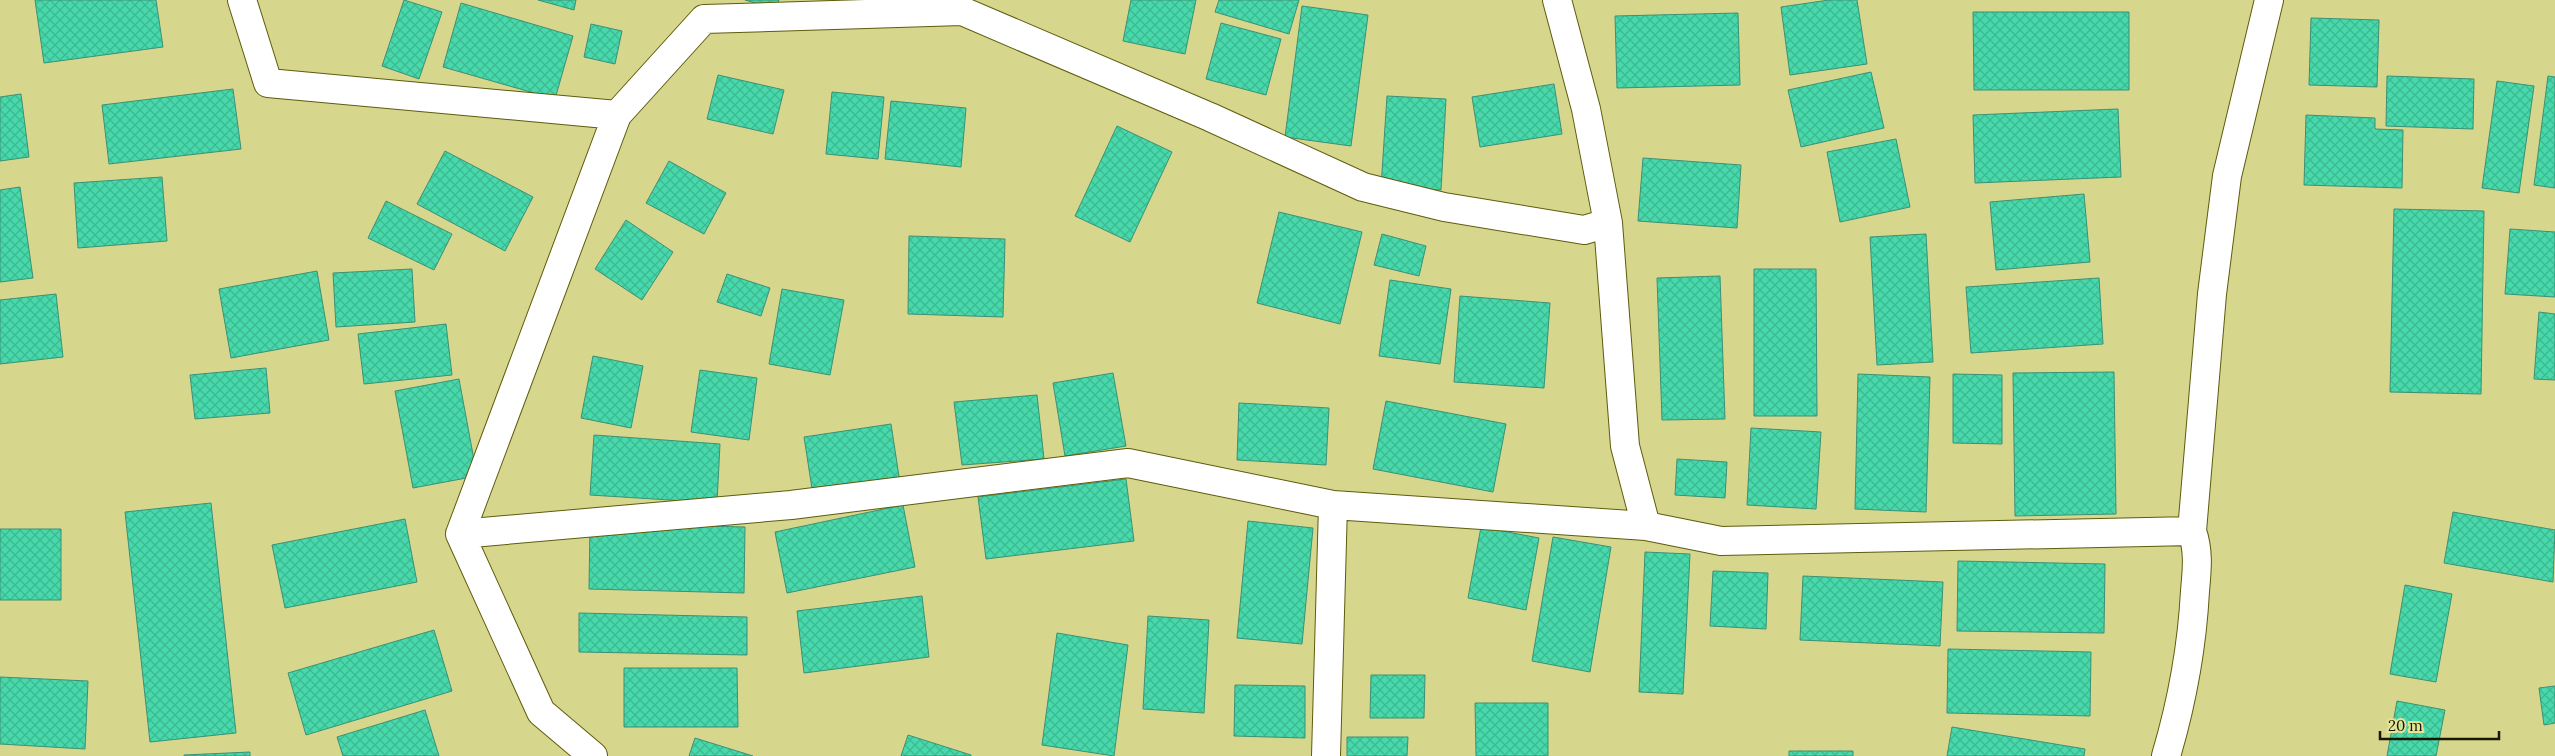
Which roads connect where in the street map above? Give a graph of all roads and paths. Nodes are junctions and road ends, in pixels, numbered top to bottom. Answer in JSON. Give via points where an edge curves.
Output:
{"nodes":[{"id":1,"x":242,"y":0,"type":"edge"},
{"id":2,"x":1557,"y":0,"type":"edge"},
{"id":3,"x":2269,"y":0,"type":"edge"},
{"id":4,"x":617,"y":115,"type":"junction"},
{"id":5,"x":1608,"y":222,"type":"junction"},
{"id":6,"x":1333,"y":504,"type":"junction"},
{"id":7,"x":1646,"y":526,"type":"junction"},
{"id":8,"x":2192,"y":530,"type":"junction"},
{"id":9,"x":460,"y":534,"type":"junction"},
{"id":10,"x":593,"y":756,"type":"edge"},
{"id":11,"x":1326,"y":756,"type":"edge"},
{"id":12,"x":2166,"y":756,"type":"edge"}],
"edges":[{"from":1,"to":4,"type":"street","via":[[268,83]]},
{"from":2,"to":5,"type":"street","via":[[1586,109]]},
{"from":3,"to":8,"type":"street","via":[[2227,176],[2212,294]]},
{"from":4,"to":5,"type":"street","via":[[704,19],[962,11],[1210,117],[1363,187],[1444,207],[1584,230]]},
{"from":4,"to":9,"type":"street"},
{"from":5,"to":7,"type":"street","via":[[1625,446]]},
{"from":6,"to":7,"type":"street"},
{"from":6,"to":9,"type":"street","via":[[1128,463],[791,505]]},
{"from":6,"to":11,"type":"street"},
{"from":7,"to":8,"type":"street","via":[[1721,541]]},
{"from":8,"to":12,"type":"street","via":[[2198,547],[2193,636],[2179,712]]},
{"from":9,"to":10,"type":"street","via":[[541,712]]}]}
